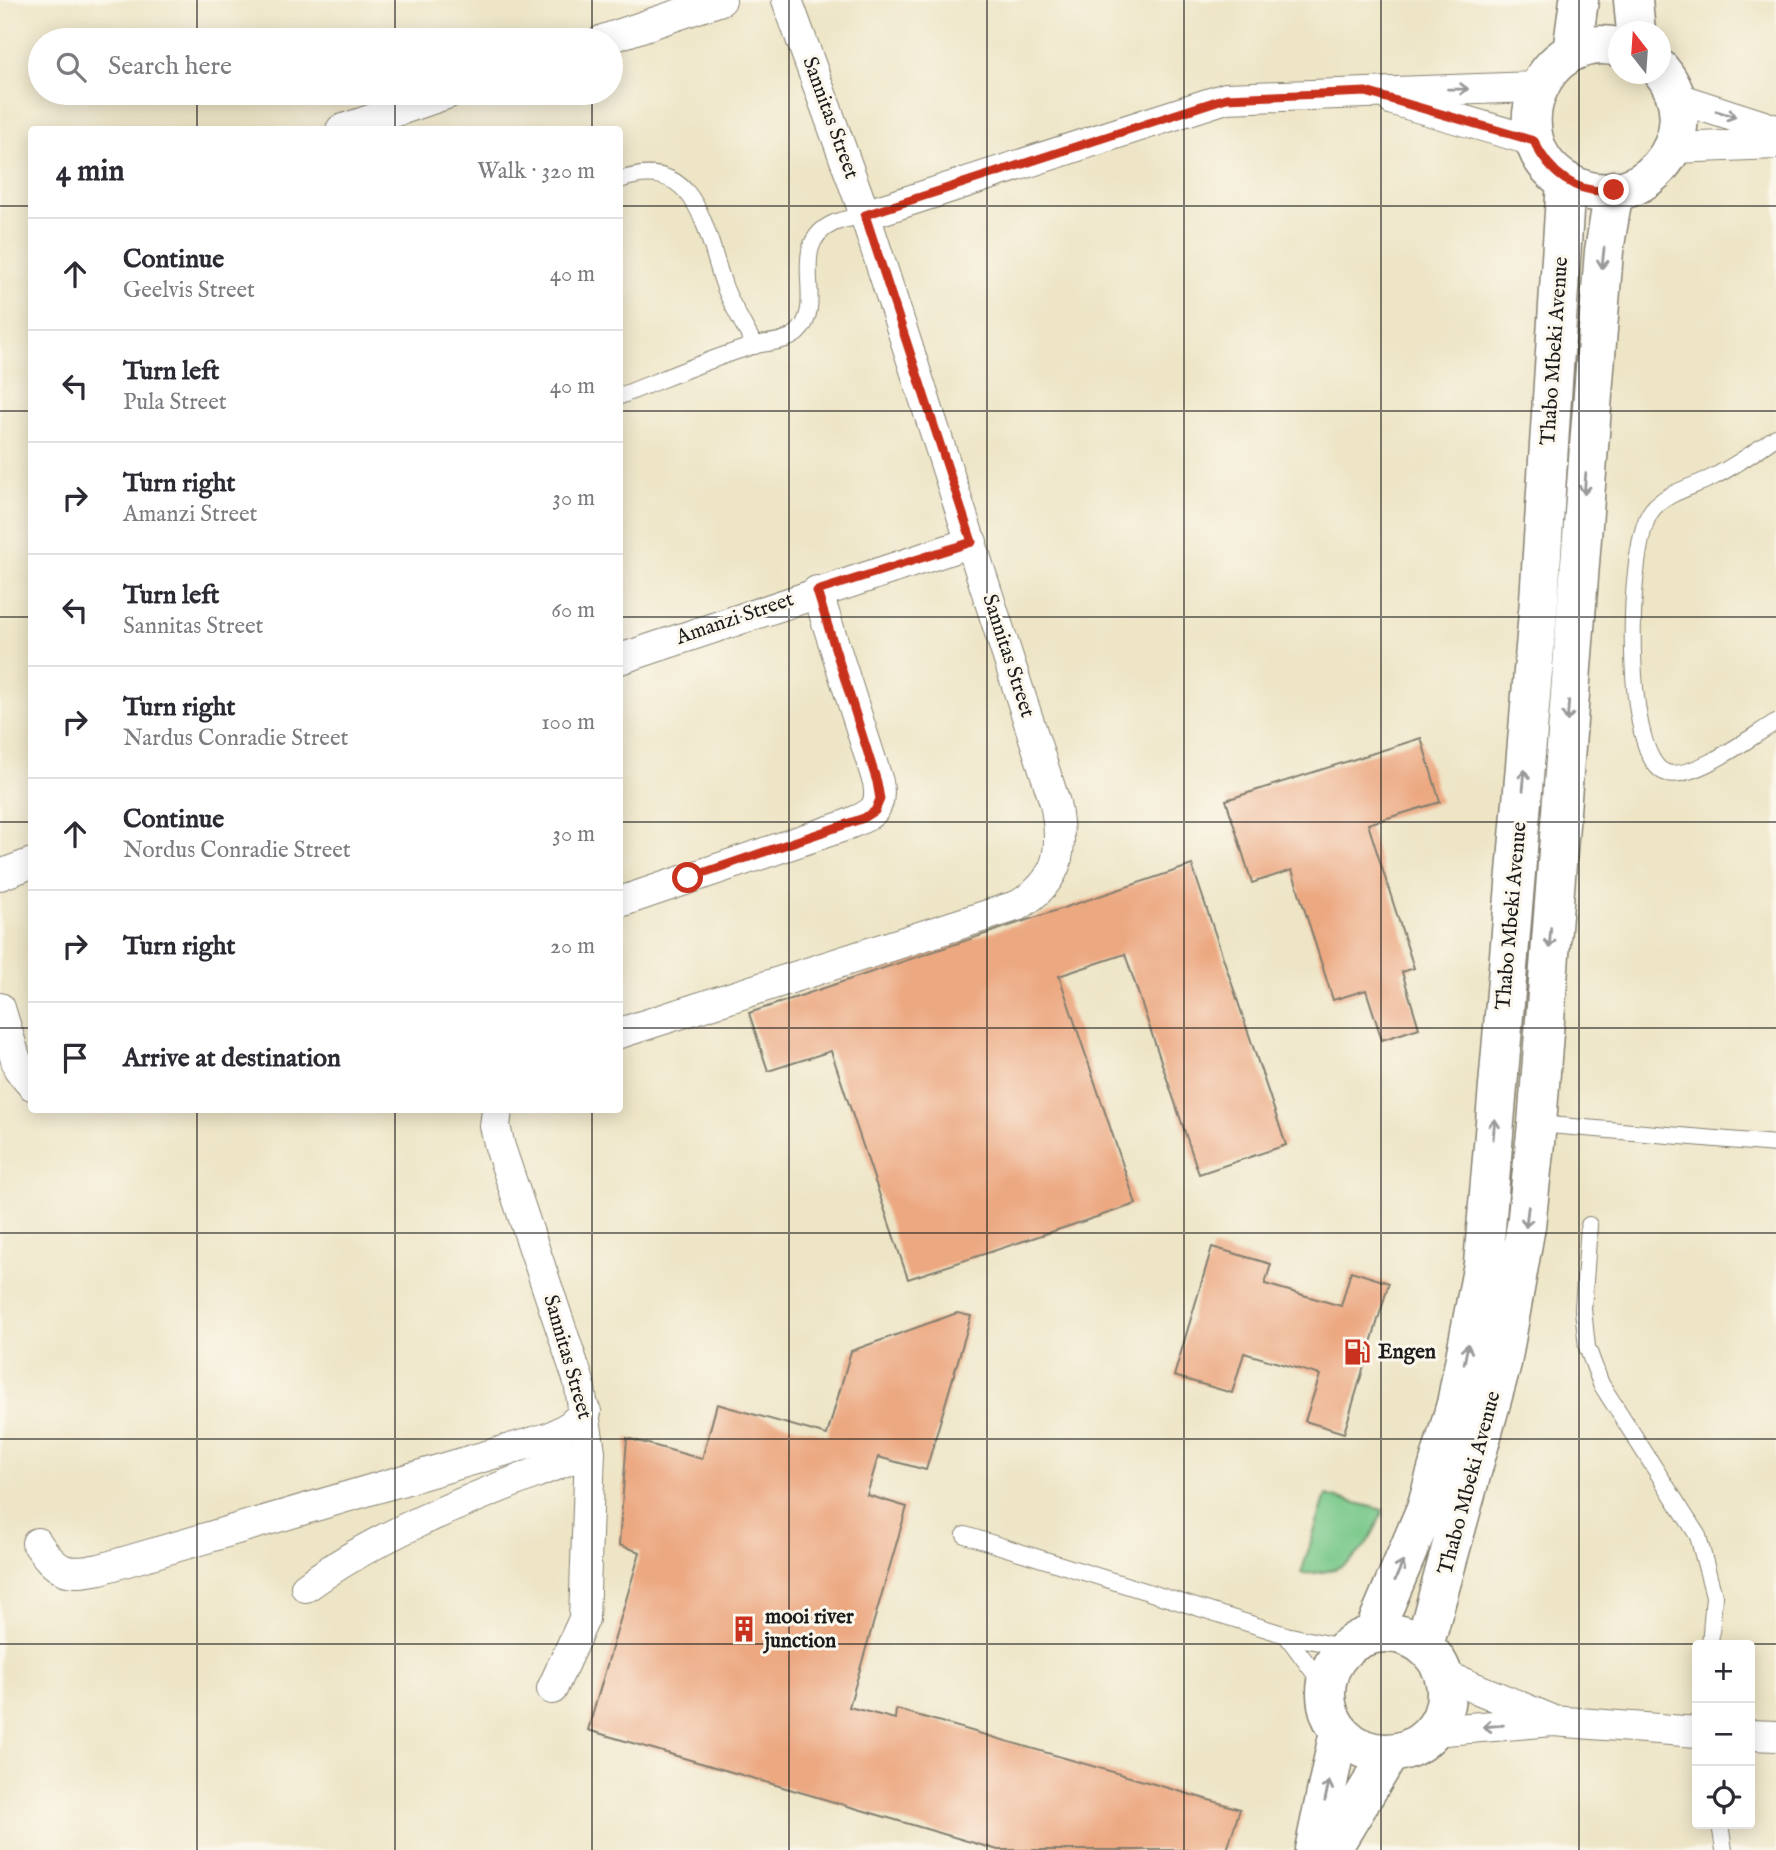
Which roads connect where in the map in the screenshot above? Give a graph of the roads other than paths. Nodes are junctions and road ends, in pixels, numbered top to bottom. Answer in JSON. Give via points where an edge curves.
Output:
{"nodes":[{"id":1,"x":721,"y":0,"type":"edge"},
{"id":2,"x":787,"y":0,"type":"edge"},
{"id":3,"x":1580,"y":0,"type":"edge"},
{"id":4,"x":1633,"y":0,"type":"edge"},
{"id":5,"x":1635,"y":21,"type":"edge"},
{"id":6,"x":623,"y":33,"type":"edge"},
{"id":7,"x":1608,"y":45,"type":"edge"},
{"id":8,"x":1572,"y":52,"type":"junction"},
{"id":9,"x":1669,"y":84,"type":"edge"},
{"id":10,"x":1671,"y":84,"type":"edge"},
{"id":11,"x":1537,"y":87,"type":"junction"},
{"id":12,"x":1366,"y":92,"type":"junction"},
{"id":13,"x":414,"y":105,"type":"edge"},
{"id":14,"x":353,"y":126,"type":"edge"},
{"id":15,"x":1776,"y":130,"type":"edge"},
{"id":16,"x":1534,"y":141,"type":"junction"},
{"id":17,"x":1776,"y":144,"type":"edge"},
{"id":18,"x":1674,"y":148,"type":"junction"},
{"id":19,"x":623,"y":179,"type":"edge"},
{"id":20,"x":1566,"y":181,"type":"junction"},
{"id":21,"x":1614,"y":190,"type":"junction"},
{"id":22,"x":865,"y":215,"type":"junction"},
{"id":23,"x":755,"y":346,"type":"junction"},
{"id":24,"x":623,"y":395,"type":"edge"},
{"id":25,"x":1776,"y":438,"type":"edge"},
{"id":26,"x":972,"y":542,"type":"junction"},
{"id":27,"x":817,"y":591,"type":"junction"},
{"id":28,"x":623,"y":658,"type":"edge"},
{"id":29,"x":1776,"y":722,"type":"edge"},
{"id":30,"x":28,"y":864,"type":"edge"},
{"id":31,"x":0,"y":875,"type":"edge"},
{"id":32,"x":623,"y":901,"type":"edge"},
{"id":33,"x":0,"y":1007,"type":"edge"},
{"id":34,"x":623,"y":1032,"type":"edge"},
{"id":35,"x":28,"y":1080,"type":"edge"},
{"id":36,"x":497,"y":1113,"type":"edge"},
{"id":37,"x":1537,"y":1124,"type":"junction"},
{"id":38,"x":1776,"y":1144,"type":"edge"},
{"id":39,"x":1589,"y":1225,"type":"dead end"},
{"id":40,"x":586,"y":1412,"type":"junction"},
{"id":41,"x":590,"y":1451,"type":"junction"},
{"id":42,"x":965,"y":1535,"type":"dead end"},
{"id":43,"x":37,"y":1543,"type":"dead end"},
{"id":44,"x":306,"y":1587,"type":"dead end"},
{"id":45,"x":1286,"y":1635,"type":"junction"},
{"id":46,"x":1710,"y":1640,"type":"edge"},
{"id":47,"x":1359,"y":1641,"type":"junction"},
{"id":48,"x":1434,"y":1661,"type":"junction"},
{"id":49,"x":552,"y":1689,"type":"dead end"},
{"id":50,"x":1326,"y":1689,"type":"junction"},
{"id":51,"x":1553,"y":1721,"type":"junction"},
{"id":52,"x":1339,"y":1731,"type":"junction"},
{"id":53,"x":1433,"y":1731,"type":"junction"},
{"id":54,"x":1692,"y":1732,"type":"edge"},
{"id":55,"x":1755,"y":1735,"type":"edge"},
{"id":56,"x":1776,"y":1737,"type":"edge"},
{"id":57,"x":1390,"y":1753,"type":"junction"},
{"id":58,"x":1721,"y":1829,"type":"edge"},
{"id":59,"x":1314,"y":1850,"type":"edge"},
{"id":60,"x":1331,"y":1850,"type":"edge"},
{"id":61,"x":1724,"y":1850,"type":"edge"}],
"edges":[{"from":1,"to":6,"type":"street"},
{"from":2,"to":22,"type":"street","name":"Sannitas Street"},
{"from":3,"to":8,"type":"main road"},
{"from":4,"to":5,"type":"main road"},
{"from":7,"to":8,"type":"main road"},
{"from":8,"to":11,"type":"main road","via":[[1546,73]]},
{"from":9,"to":18,"type":"main road","via":[[1679,123]]},
{"from":10,"to":15,"type":"street","one_way":true},
{"from":12,"to":11,"type":"street","one_way":true},
{"from":11,"to":16,"type":"main road","via":[[1531,114]]},
{"from":12,"to":16,"type":"street"},
{"from":12,"to":22,"type":"street","via":[[1226,98]]},
{"from":13,"to":14,"type":"street"},
{"from":16,"to":20,"type":"main road","via":[[1552,171]]},
{"from":17,"to":18,"type":"street"},
{"from":18,"to":21,"type":"main road","via":[[1657,172],[1633,187]]},
{"from":19,"to":23,"type":"lane","via":[[648,174],[681,184],[696,203],[726,291]]},
{"from":20,"to":21,"type":"main road","via":[[1599,192]]},
{"from":47,"to":20,"type":"main road","name":"Thabo Mbeki Avenue","one_way":true,"via":[[1426,1508],[1456,1404],[1483,1264],[1539,600]]},
{"from":21,"to":37,"type":"main road","name":"Thabo Mbeki Avenue","one_way":true,"via":[[1604,251]]},
{"from":22,"to":23,"type":"lane","via":[[833,223],[813,243],[807,254],[809,304],[802,327],[793,336]]},
{"from":22,"to":26,"type":"street","name":"Sannitas Street"},
{"from":23,"to":24,"type":"lane"},
{"from":25,"to":29,"type":"lane","via":[[1651,510],[1637,566],[1633,676],[1638,723],[1652,763],[1665,773],[1682,774],[1703,766]]},
{"from":26,"to":27,"type":"street","name":"Amanzi Street"},
{"from":26,"to":34,"type":"street","name":"Sannitas Street","via":[[1059,825],[1057,864],[1039,892],[1019,905]]},
{"from":27,"to":28,"type":"street","name":"Amanzi Street"},
{"from":27,"to":32,"type":"street","via":[[877,782],[880,799],[875,811]]},
{"from":30,"to":31,"type":"street"},
{"from":33,"to":35,"type":"street","via":[[19,1070]]},
{"from":36,"to":40,"type":"street","name":"Sannitas Street","via":[[500,1147]]},
{"from":37,"to":38,"type":"lane"},
{"from":37,"to":48,"type":"main road","name":"Thabo Mbeki Avenue","one_way":true,"via":[[1526,1226],[1502,1363]]},
{"from":39,"to":46,"type":"lane","via":[[1583,1309],[1587,1348],[1601,1384],[1698,1536],[1714,1596]]},
{"from":40,"to":41,"type":"street","name":"Sannitas Street"},
{"from":40,"to":43,"type":"street","via":[[551,1437],[100,1569],[67,1573],[52,1565]]},
{"from":41,"to":44,"type":"street","via":[[381,1539]]},
{"from":41,"to":49,"type":"street","name":"Sannitas Street","via":[[584,1619]]},
{"from":42,"to":45,"type":"lane"},
{"from":45,"to":47,"type":"lane"},
{"from":45,"to":50,"type":"lane"},
{"from":47,"to":48,"type":"main road","via":[[1400,1634]]},
{"from":47,"to":50,"type":"main road","via":[[1335,1660]]},
{"from":48,"to":51,"type":"street"},
{"from":48,"to":53,"type":"main road","via":[[1445,1704]]},
{"from":50,"to":52,"type":"main road","via":[[1331,1718]]},
{"from":51,"to":53,"type":"street","one_way":true},
{"from":51,"to":54,"type":"street"},
{"from":52,"to":57,"type":"main road","via":[[1362,1749]]},
{"from":59,"to":52,"type":"main road","one_way":true},
{"from":53,"to":57,"type":"main road","via":[[1414,1747]]},
{"from":55,"to":56,"type":"street"},
{"from":57,"to":60,"type":"main road"},
{"from":58,"to":61,"type":"lane"}]}
